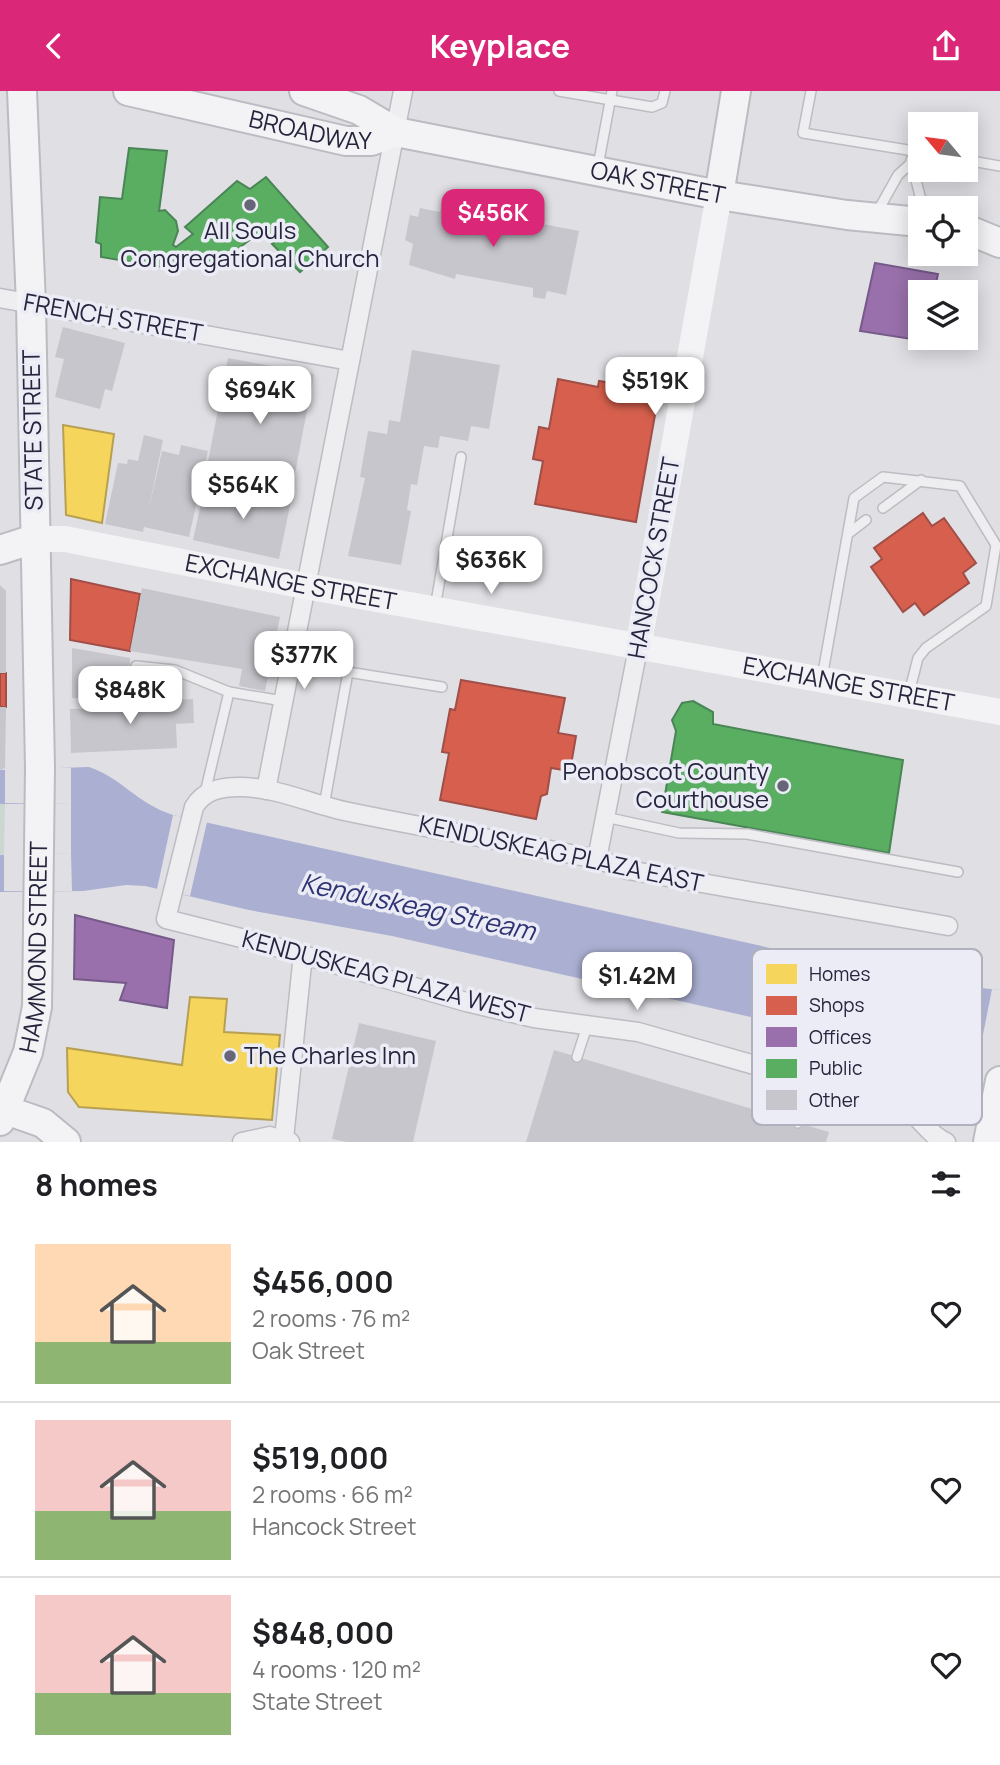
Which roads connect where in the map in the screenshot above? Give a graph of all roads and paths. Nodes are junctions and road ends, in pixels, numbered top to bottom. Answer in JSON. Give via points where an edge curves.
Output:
{"nodes":[{"id":1,"x":22,"y":91,"type":"edge"},
{"id":2,"x":128,"y":91,"type":"edge"},
{"id":3,"x":304,"y":91,"type":"edge"},
{"id":4,"x":403,"y":91,"type":"edge"},
{"id":5,"x":559,"y":91,"type":"edge"},
{"id":6,"x":665,"y":91,"type":"edge"},
{"id":7,"x":736,"y":91,"type":"edge"},
{"id":8,"x":811,"y":91,"type":"edge"},
{"id":9,"x":611,"y":96,"type":"edge"},
{"id":10,"x":396,"y":132,"type":"junction"},
{"id":11,"x":908,"y":151,"type":"edge"},
{"id":12,"x":978,"y":162,"type":"edge"},
{"id":13,"x":908,"y":165,"type":"edge"},
{"id":14,"x":1000,"y":166,"type":"edge"},
{"id":15,"x":597,"y":171,"type":"junction"},
{"id":16,"x":719,"y":195,"type":"junction"},
{"id":17,"x":873,"y":218,"type":"junction"},
{"id":18,"x":1000,"y":219,"type":"edge"},
{"id":19,"x":908,"y":221,"type":"edge"},
{"id":20,"x":978,"y":221,"type":"edge"},
{"id":21,"x":978,"y":234,"type":"edge"},
{"id":22,"x":1000,"y":243,"type":"edge"},
{"id":23,"x":0,"y":298,"type":"edge"},
{"id":24,"x":31,"y":304,"type":"junction"},
{"id":25,"x":350,"y":361,"type":"junction"},
{"id":26,"x":461,"y":457,"type":"dead end"},
{"id":27,"x":921,"y":480,"type":"junction"},
{"id":28,"x":883,"y":508,"type":"dead end"},
{"id":29,"x":866,"y":520,"type":"dead end"},
{"id":30,"x":849,"y":533,"type":"junction"},
{"id":31,"x":34,"y":539,"type":"junction"},
{"id":32,"x":0,"y":550,"type":"edge"},
{"id":33,"x":305,"y":586,"type":"junction"},
{"id":34,"x":435,"y":610,"type":"junction"},
{"id":35,"x":638,"y":648,"type":"junction"},
{"id":36,"x":136,"y":666,"type":"dead end"},
{"id":37,"x":822,"y":680,"type":"junction"},
{"id":38,"x":442,"y":687,"type":"dead end"},
{"id":39,"x":229,"y":692,"type":"junction"},
{"id":40,"x":908,"y":695,"type":"junction"},
{"id":41,"x":283,"y":701,"type":"junction"},
{"id":42,"x":1000,"y":712,"type":"edge"},
{"id":43,"x":40,"y":768,"type":"joint"},
{"id":44,"x":266,"y":790,"type":"junction"},
{"id":45,"x":205,"y":793,"type":"junction"},
{"id":46,"x":324,"y":806,"type":"junction"},
{"id":47,"x":605,"y":817,"type":"junction"},
{"id":48,"x":597,"y":859,"type":"junction"},
{"id":49,"x":958,"y":872,"type":"dead end"},
{"id":50,"x":948,"y":926,"type":"dead end"},
{"id":51,"x":303,"y":954,"type":"junction"},
{"id":52,"x":588,"y":1023,"type":"junction"},
{"id":53,"x":577,"y":1057,"type":"dead end"},
{"id":54,"x":752,"y":1064,"type":"edge"},
{"id":55,"x":1000,"y":1083,"type":"edge"},
{"id":56,"x":2,"y":1113,"type":"edge"},
{"id":57,"x":924,"y":1125,"type":"edge"},
{"id":58,"x":287,"y":1140,"type":"edge"},
{"id":59,"x":66,"y":1142,"type":"edge"},
{"id":60,"x":242,"y":1142,"type":"edge"},
{"id":61,"x":946,"y":1142,"type":"edge"},
{"id":62,"x":988,"y":1142,"type":"edge"}],
"edges":[{"from":1,"to":24,"type":"main road","name":"STATE STREET"},
{"from":2,"to":10,"type":"main road","name":"BROADWAY","via":[[346,141],[371,141]]},
{"from":3,"to":10,"type":"main road","name":"BROADWAY","via":[[359,110]]},
{"from":4,"to":10,"type":"street"},
{"from":5,"to":9,"type":"lane"},
{"from":6,"to":9,"type":"lane","via":[[663,103],[652,107]]},
{"from":7,"to":16,"type":"main road","name":"HANCOCK STREET"},
{"from":8,"to":11,"type":"lane","via":[[803,133]]},
{"from":9,"to":15,"type":"lane"},
{"from":10,"to":15,"type":"main road","name":"OAK STREET"},
{"from":10,"to":25,"type":"street"},
{"from":12,"to":14,"type":"lane"},
{"from":13,"to":17,"type":"lane"},
{"from":15,"to":16,"type":"main road","name":"OAK STREET"},
{"from":16,"to":17,"type":"main road","name":"OAK STREET"},
{"from":16,"to":35,"type":"street","name":"HANCOCK STREET"},
{"from":17,"to":19,"type":"main road","name":"OAK STREET"},
{"from":18,"to":20,"type":"main road"},
{"from":21,"to":22,"type":"main road"},
{"from":23,"to":24,"type":"street","name":"FRENCH STREET"},
{"from":24,"to":25,"type":"street","name":"FRENCH STREET"},
{"from":24,"to":31,"type":"main road","name":"STATE STREET"},
{"from":25,"to":33,"type":"street"},
{"from":26,"to":34,"type":"lane"},
{"from":27,"to":28,"type":"lane"},
{"from":27,"to":30,"type":"lane","via":[[883,477],[854,498]]},
{"from":27,"to":40,"type":"lane","via":[[960,486],[996,545],[986,606],[926,648],[918,658]]},
{"from":29,"to":30,"type":"lane"},
{"from":30,"to":37,"type":"lane"},
{"from":31,"to":32,"type":"main road"},
{"from":31,"to":33,"type":"street","name":"EXCHANGE STREET","via":[[65,539]]},
{"from":31,"to":43,"type":"main road","name":"STATE STREET"},
{"from":33,"to":34,"type":"street","name":"EXCHANGE STREET"},
{"from":33,"to":41,"type":"street"},
{"from":34,"to":35,"type":"street","name":"EXCHANGE STREET"},
{"from":35,"to":37,"type":"street","name":"EXCHANGE STREET"},
{"from":35,"to":47,"type":"street","name":"HANCOCK STREET"},
{"from":36,"to":39,"type":"lane","via":[[175,670]]},
{"from":37,"to":40,"type":"street","name":"EXCHANGE STREET"},
{"from":38,"to":46,"type":"lane","via":[[348,672]]},
{"from":39,"to":41,"type":"lane"},
{"from":39,"to":45,"type":"lane"},
{"from":40,"to":42,"type":"street","name":"EXCHANGE STREET"},
{"from":41,"to":44,"type":"street"},
{"from":43,"to":56,"type":"main road","name":"HAMMOND STREET","via":[[37,1007],[33,1036]]},
{"from":44,"to":45,"type":"street","name":"KENDUSKEAG PLAZA EAST","via":[[235,787]]},
{"from":44,"to":46,"type":"street","name":"KENDUSKEAG PLAZA EAST"},
{"from":45,"to":51,"type":"street","name":"KENDUSKEAG PLAZA WEST","via":[[190,818],[166,919]]},
{"from":46,"to":48,"type":"street","name":"KENDUSKEAG PLAZA EAST"},
{"from":47,"to":48,"type":"street","name":"HANCOCK STREET"},
{"from":47,"to":49,"type":"lane","via":[[678,833],[747,834]]},
{"from":48,"to":50,"type":"street","name":"KENDUSKEAG PLAZA EAST","via":[[628,870]]},
{"from":51,"to":52,"type":"street","name":"KENDUSKEAG PLAZA WEST","via":[[466,1002],[534,1018]]},
{"from":51,"to":58,"type":"street"},
{"from":52,"to":53,"type":"lane"},
{"from":52,"to":54,"type":"street","name":"KENDUSKEAG PLAZA WEST"},
{"from":55,"to":62,"type":"main road"},
{"from":56,"to":59,"type":"main road","via":[[43,1123]]},
{"from":57,"to":61,"type":"street","name":"KENDUSKEAG PLAZA WEST"},
{"from":58,"to":60,"type":"street","via":[[262,1136]]}]}
